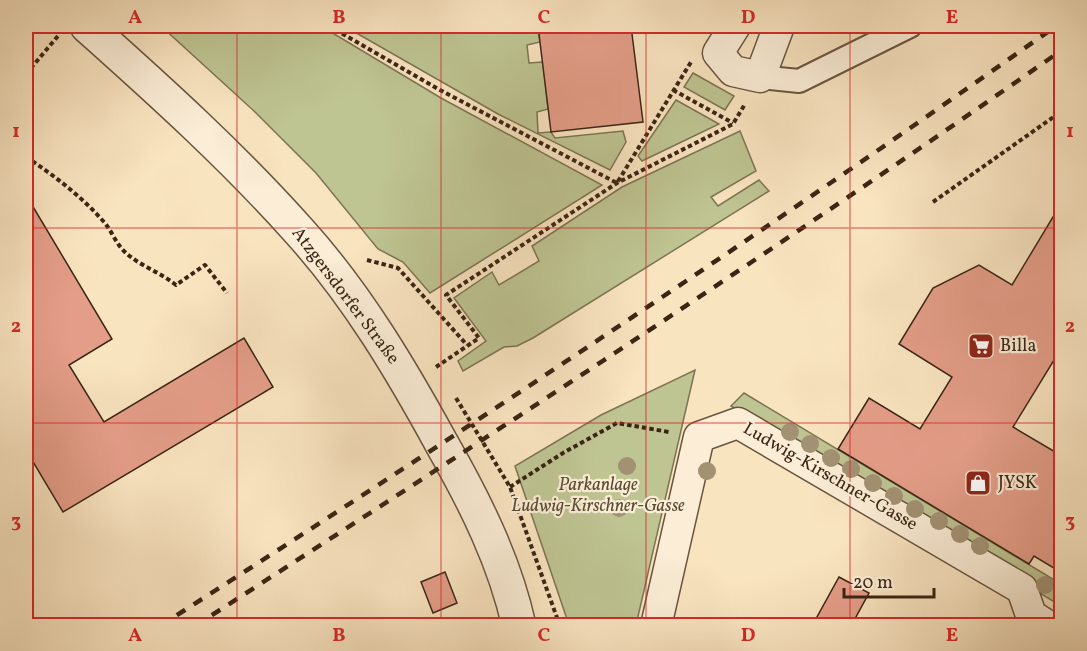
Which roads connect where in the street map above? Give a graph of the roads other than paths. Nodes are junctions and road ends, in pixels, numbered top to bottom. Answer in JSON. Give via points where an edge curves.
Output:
{"nodes":[{"id":1,"x":732,"y":26,"type":"edge"},
{"id":2,"x":779,"y":26,"type":"edge"},
{"id":3,"x":910,"y":26,"type":"edge"},
{"id":4,"x":71,"y":28,"type":"edge"},
{"id":5,"x":760,"y":77,"type":"junction"},
{"id":6,"x":1035,"y":622,"type":"edge"},
{"id":7,"x":519,"y":626,"type":"edge"},
{"id":8,"x":656,"y":626,"type":"edge"}],
"edges":[{"from":1,"to":5,"type":"street","via":[[718,53],[733,71]]},
{"from":2,"to":5,"type":"street"},
{"from":3,"to":5,"type":"street","via":[[799,81]]},
{"from":4,"to":7,"type":"street","name":"Atzgersdorfer Straße","via":[[170,100],[300,231],[359,308],[403,374],[478,507]]},
{"from":6,"to":8,"type":"street","name":"Ludwig-Kirschner-Gasse","via":[[1022,589],[738,423],[699,437]]}]}
